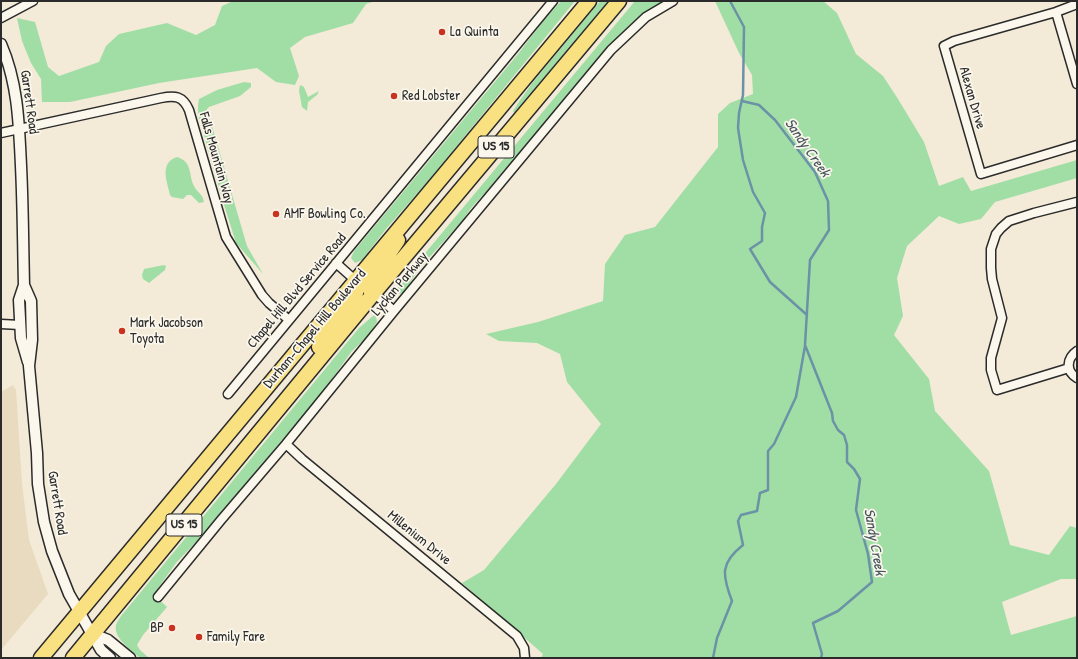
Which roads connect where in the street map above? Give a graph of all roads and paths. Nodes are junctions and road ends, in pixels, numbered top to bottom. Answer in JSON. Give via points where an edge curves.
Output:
{"nodes":[{"id":1,"x":32,"y":1,"type":"edge"},
{"id":2,"x":553,"y":1,"type":"edge"},
{"id":3,"x":588,"y":1,"type":"edge"},
{"id":4,"x":619,"y":1,"type":"edge"},
{"id":5,"x":673,"y":1,"type":"edge"},
{"id":6,"x":1077,"y":4,"type":"edge"},
{"id":7,"x":1056,"y":12,"type":"junction"},
{"id":8,"x":1,"y":18,"type":"edge"},
{"id":9,"x":2,"y":48,"type":"edge"},
{"id":10,"x":1077,"y":84,"type":"edge"},
{"id":11,"x":20,"y":129,"type":"junction"},
{"id":12,"x":1,"y":133,"type":"edge"},
{"id":13,"x":1077,"y":145,"type":"edge"},
{"id":14,"x":430,"y":190,"type":"junction"},
{"id":15,"x":1077,"y":202,"type":"edge"},
{"id":16,"x":336,"y":263,"type":"junction"},
{"id":17,"x":355,"y":280,"type":"junction"},
{"id":18,"x":24,"y":285,"type":"junction"},
{"id":19,"x":374,"y":294,"type":"junction"},
{"id":20,"x":394,"y":310,"type":"junction"},
{"id":21,"x":289,"y":320,"type":"junction"},
{"id":22,"x":1,"y":324,"type":"edge"},
{"id":23,"x":20,"y":325,"type":"junction"},
{"id":24,"x":1077,"y":351,"type":"edge"},
{"id":25,"x":29,"y":366,"type":"junction"},
{"id":26,"x":1069,"y":368,"type":"junction"},
{"id":27,"x":1077,"y":378,"type":"edge"},
{"id":28,"x":228,"y":394,"type":"dead end"},
{"id":29,"x":275,"y":414,"type":"junction"},
{"id":30,"x":286,"y":444,"type":"junction"},
{"id":31,"x":158,"y":597,"type":"dead end"},
{"id":32,"x":79,"y":613,"type":"junction"},
{"id":33,"x":92,"y":634,"type":"junction"},
{"id":34,"x":41,"y":658,"type":"edge"},
{"id":35,"x":73,"y":658,"type":"edge"},
{"id":36,"x":110,"y":658,"type":"edge"},
{"id":37,"x":130,"y":658,"type":"edge"},
{"id":38,"x":525,"y":658,"type":"edge"}],
"edges":[{"from":1,"to":8,"type":"street"},
{"from":2,"to":16,"type":"street","name":"Chapel Hill Blvd Service Road"},
{"from":3,"to":14,"type":"highway","name":"Durham-Chapel Hill Boulevard","number":"US 15"},
{"from":4,"to":19,"type":"highway","name":"Durham-Chapel Hill Boulevard","number":"US 15"},
{"from":5,"to":20,"type":"street","name":"Lyckan Parkway","via":[[646,17],[611,50]]},
{"from":6,"to":7,"type":"street","name":"Alexan Drive"},
{"from":7,"to":10,"type":"street"},
{"from":7,"to":13,"type":"street","name":"Alexan Drive","via":[[944,46],[981,174]]},
{"from":9,"to":11,"type":"street","name":"Garrett Road","via":[[14,83]]},
{"from":11,"to":12,"type":"street","name":"Falls Mountain Way"},
{"from":11,"to":18,"type":"street","name":"Garrett Road"},
{"from":11,"to":21,"type":"street","name":"Falls Mountain Way","via":[[170,96],[181,99],[189,110],[226,238],[262,295]]},
{"from":14,"to":17,"type":"highway","name":"Durham-Chapel Hill Boulevard","number":"US 15"},
{"from":14,"to":19,"type":"highway","via":[[371,281],[370,288]]},
{"from":15,"to":26,"type":"street","via":[[1009,222],[996,234],[991,249],[992,279],[1002,318],[991,358],[991,370],[997,390]]},
{"from":16,"to":17,"type":"street"},
{"from":16,"to":21,"type":"street","name":"Chapel Hill Blvd Service Road"},
{"from":17,"to":29,"type":"highway","via":[[355,298]]},
{"from":17,"to":32,"type":"highway","name":"Durham-Chapel Hill Boulevard","number":"US 15"},
{"from":18,"to":23,"type":"street","name":"Garrett Road","via":[[19,300]]},
{"from":18,"to":25,"type":"street","name":"Garrett Road","via":[[31,301],[32,340]]},
{"from":19,"to":20,"type":"street"},
{"from":19,"to":29,"type":"highway","name":"Durham-Chapel Hill Boulevard","number":"US 15"},
{"from":20,"to":30,"type":"street","name":"Lyckan Parkway"},
{"from":21,"to":28,"type":"street","name":"Chapel Hill Blvd Service Road"},
{"from":22,"to":23,"type":"street"},
{"from":23,"to":25,"type":"street","name":"Garrett Road"},
{"from":24,"to":26,"type":"street","via":[[1070,359]]},
{"from":25,"to":32,"type":"street","name":"Garrett Road","via":[[38,484],[44,522],[57,567]]},
{"from":26,"to":27,"type":"street"},
{"from":29,"to":33,"type":"highway","name":"Durham-Chapel Hill Boulevard","number":"US 15"},
{"from":30,"to":31,"type":"street","name":"Lyckan Parkway"},
{"from":30,"to":38,"type":"street","name":"Millenium Drive","via":[[517,636],[524,648]]},
{"from":32,"to":33,"type":"street","name":"Garrett Road"},
{"from":32,"to":34,"type":"highway","name":"Durham-Chapel Hill Boulevard","number":"US 15"},
{"from":33,"to":35,"type":"highway","name":"Durham-Chapel Hill Boulevard","number":"US 15"},
{"from":33,"to":36,"type":"street","name":"Garrett Road","via":[[101,650]]},
{"from":33,"to":37,"type":"street","via":[[108,640]]}]}
